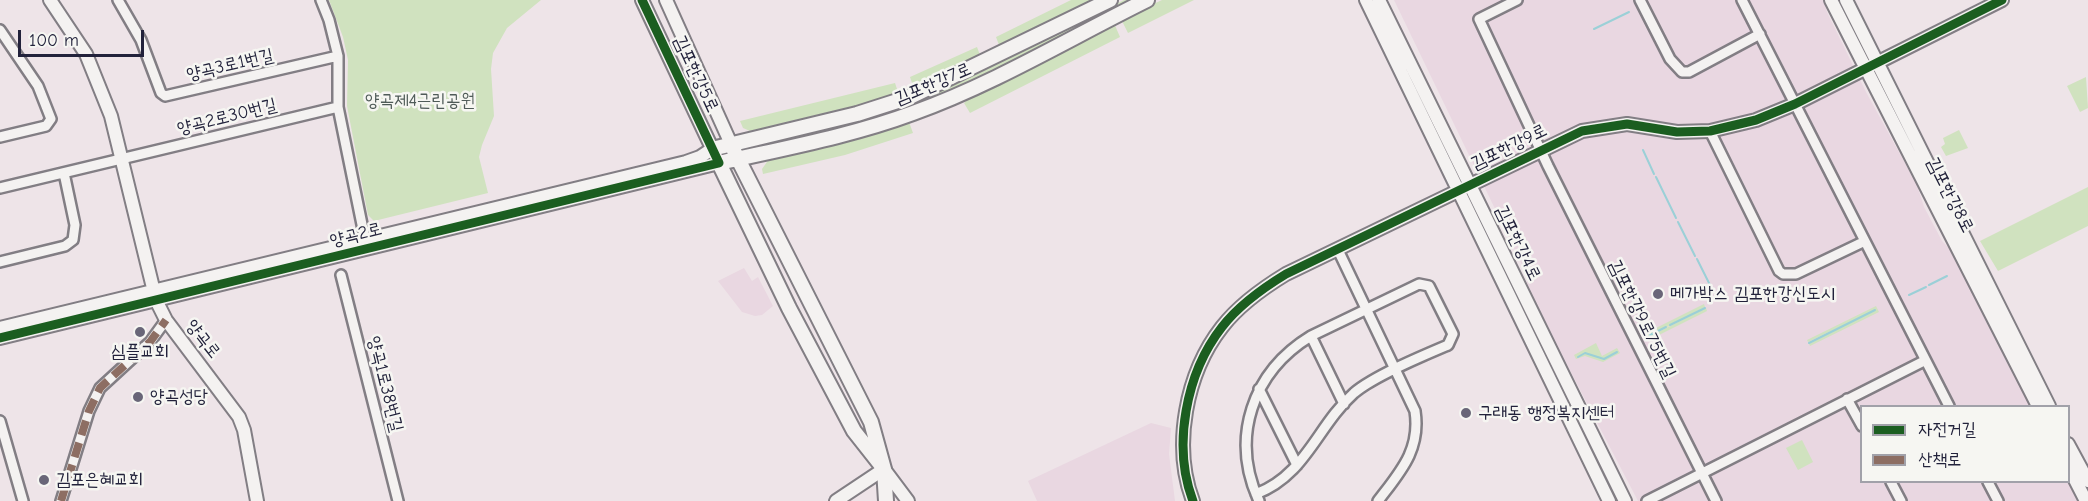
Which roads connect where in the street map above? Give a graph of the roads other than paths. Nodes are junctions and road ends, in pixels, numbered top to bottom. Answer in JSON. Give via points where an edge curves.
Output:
{"nodes":[{"id":1,"x":50,"y":0,"type":"edge"},
{"id":2,"x":118,"y":0,"type":"edge"},
{"id":3,"x":321,"y":0,"type":"edge"},
{"id":4,"x":642,"y":0,"type":"edge"},
{"id":5,"x":666,"y":0,"type":"edge"},
{"id":6,"x":1110,"y":0,"type":"edge"},
{"id":7,"x":1147,"y":0,"type":"edge"},
{"id":8,"x":1366,"y":0,"type":"edge"},
{"id":9,"x":1379,"y":0,"type":"edge"},
{"id":10,"x":1517,"y":0,"type":"edge"},
{"id":11,"x":1640,"y":0,"type":"edge"},
{"id":12,"x":1742,"y":0,"type":"edge"},
{"id":13,"x":1831,"y":0,"type":"edge"},
{"id":14,"x":1846,"y":0,"type":"edge"},
{"id":15,"x":2002,"y":0,"type":"edge"},
{"id":16,"x":0,"y":30,"type":"edge"},
{"id":17,"x":1760,"y":34,"type":"junction"},
{"id":18,"x":4,"y":42,"type":"edge"},
{"id":19,"x":338,"y":56,"type":"junction"},
{"id":20,"x":1877,"y":62,"type":"junction"},
{"id":21,"x":1864,"y":69,"type":"junction"},
{"id":22,"x":1795,"y":104,"type":"junction"},
{"id":23,"x":338,"y":107,"type":"junction"},
{"id":24,"x":1710,"y":131,"type":"junction"},
{"id":25,"x":0,"y":137,"type":"edge"},
{"id":26,"x":731,"y":144,"type":"junction"},
{"id":27,"x":712,"y":149,"type":"junction"},
{"id":28,"x":1540,"y":150,"type":"junction"},
{"id":29,"x":765,"y":153,"type":"junction"},
{"id":30,"x":123,"y":159,"type":"junction"},
{"id":31,"x":738,"y":159,"type":"junction"},
{"id":32,"x":720,"y":163,"type":"junction"},
{"id":33,"x":64,"y":172,"type":"junction"},
{"id":34,"x":751,"y":185,"type":"junction"},
{"id":35,"x":1469,"y":185,"type":"junction"},
{"id":36,"x":0,"y":188,"type":"edge"},
{"id":37,"x":1458,"y":192,"type":"junction"},
{"id":38,"x":1863,"y":242,"type":"junction"},
{"id":39,"x":366,"y":244,"type":"junction"},
{"id":40,"x":1338,"y":250,"type":"junction"},
{"id":41,"x":0,"y":262,"type":"edge"},
{"id":42,"x":341,"y":275,"type":"dead end"},
{"id":43,"x":155,"y":295,"type":"junction"},
{"id":44,"x":1366,"y":310,"type":"junction"},
{"id":45,"x":166,"y":320,"type":"junction"},
{"id":46,"x":0,"y":328,"type":"edge"},
{"id":47,"x":1311,"y":336,"type":"junction"},
{"id":48,"x":0,"y":338,"type":"edge"},
{"id":49,"x":1924,"y":361,"type":"junction"},
{"id":50,"x":1396,"y":370,"type":"junction"},
{"id":51,"x":1259,"y":389,"type":"junction"},
{"id":52,"x":1847,"y":399,"type":"junction"},
{"id":53,"x":1344,"y":404,"type":"junction"},
{"id":54,"x":1948,"y":405,"type":"edge"},
{"id":55,"x":2037,"y":405,"type":"edge"},
{"id":56,"x":2048,"y":405,"type":"edge"},
{"id":57,"x":0,"y":421,"type":"edge"},
{"id":58,"x":1860,"y":422,"type":"edge"},
{"id":59,"x":2070,"y":448,"type":"edge"},
{"id":60,"x":1297,"y":465,"type":"junction"},
{"id":61,"x":884,"y":469,"type":"junction"},
{"id":62,"x":2070,"y":470,"type":"edge"},
{"id":63,"x":1701,"y":473,"type":"junction"},
{"id":64,"x":2088,"y":481,"type":"edge"},
{"id":65,"x":1892,"y":483,"type":"edge"},
{"id":66,"x":1989,"y":483,"type":"edge"},
{"id":67,"x":1258,"y":498,"type":"edge"},
{"id":68,"x":23,"y":501,"type":"edge"},
{"id":69,"x":61,"y":501,"type":"edge"},
{"id":70,"x":257,"y":501,"type":"edge"},
{"id":71,"x":398,"y":501,"type":"edge"},
{"id":72,"x":836,"y":501,"type":"edge"},
{"id":73,"x":886,"y":501,"type":"edge"},
{"id":74,"x":908,"y":501,"type":"edge"},
{"id":75,"x":1193,"y":501,"type":"edge"},
{"id":76,"x":1378,"y":501,"type":"edge"},
{"id":77,"x":1609,"y":501,"type":"edge"},
{"id":78,"x":1625,"y":501,"type":"edge"},
{"id":79,"x":1647,"y":501,"type":"edge"},
{"id":80,"x":1716,"y":501,"type":"edge"},
{"id":81,"x":1901,"y":501,"type":"edge"},
{"id":82,"x":1998,"y":501,"type":"edge"},
{"id":83,"x":2086,"y":501,"type":"edge"}],
"edges":[{"from":1,"to":30,"type":"street","name":"양곡로","via":[[86,54]]},
{"from":2,"to":19,"type":"street","name":"양곡3로1번길","via":[[141,40],[165,96]]},
{"from":3,"to":19,"type":"street"},
{"from":4,"to":27,"type":"street","name":"김포한강5로"},
{"from":5,"to":26,"type":"street","name":"김포한강5로"},
{"from":6,"to":26,"type":"main road","name":"김포한강7로","via":[[910,98]]},
{"from":7,"to":29,"type":"main road","name":"김포한강7로","via":[[915,113],[860,131]]},
{"from":8,"to":37,"type":"street","name":"김포한강4로"},
{"from":9,"to":35,"type":"street","name":"김포한강4로"},
{"from":10,"to":28,"type":"street","name":"김포한강9로75번길","via":[[1479,18]]},
{"from":11,"to":17,"type":"street","via":[[1670,59],[1682,72],[1689,72]]},
{"from":12,"to":17,"type":"street"},
{"from":13,"to":21,"type":"street","name":"김포한강8로"},
{"from":14,"to":20,"type":"street","name":"김포한강8로"},
{"from":15,"to":20,"type":"street","name":"김포한강9로"},
{"from":16,"to":18,"type":"street"},
{"from":17,"to":22,"type":"street"},
{"from":18,"to":25,"type":"street","via":[[38,86],[51,119],[46,126]]},
{"from":19,"to":23,"type":"street"},
{"from":20,"to":21,"type":"street","name":"김포한강9로"},
{"from":20,"to":56,"type":"street","name":"김포한강8로"},
{"from":21,"to":22,"type":"street","name":"김포한강9로"},
{"from":21,"to":55,"type":"street","name":"김포한강8로"},
{"from":22,"to":24,"type":"street","name":"김포한강9로","via":[[1756,120]]},
{"from":22,"to":38,"type":"street"},
{"from":23,"to":30,"type":"street","name":"양곡2로30번길"},
{"from":23,"to":39,"type":"street"},
{"from":24,"to":28,"type":"street","name":"김포한강9로","via":[[1677,132],[1627,124],[1604,126],[1582,131]]},
{"from":24,"to":38,"type":"street","via":[[1779,271],[1796,274]]},
{"from":26,"to":27,"type":"main road","name":"김포한강7로"},
{"from":26,"to":31,"type":"main road","name":"김포한강5로"},
{"from":27,"to":32,"type":"street","name":"김포한강5로"},
{"from":27,"to":39,"type":"street","name":"양곡2로","via":[[686,162]]},
{"from":28,"to":35,"type":"street","name":"김포한강9로"},
{"from":28,"to":63,"type":"street","name":"김포한강9로75번길"},
{"from":29,"to":31,"type":"main road","name":"김포한강7로"},
{"from":29,"to":34,"type":"main road","via":[[753,164]]},
{"from":30,"to":33,"type":"street"},
{"from":30,"to":43,"type":"street","name":"양곡로"},
{"from":31,"to":32,"type":"main road","name":"김포한강7로"},
{"from":31,"to":34,"type":"main road","name":"김포한강5로"},
{"from":32,"to":39,"type":"street","name":"양곡2로"},
{"from":32,"to":61,"type":"main road","name":"김포한강5로","via":[[789,308],[854,431]]},
{"from":33,"to":36,"type":"street"},
{"from":33,"to":41,"type":"street","via":[[75,225],[73,240],[65,246]]},
{"from":34,"to":61,"type":"main road","name":"김포한강5로","via":[[871,422]]},
{"from":35,"to":37,"type":"street","name":"김포한강9로"},
{"from":35,"to":78,"type":"street","name":"김포한강4로"},
{"from":37,"to":40,"type":"street","name":"김포한강9로"},
{"from":37,"to":77,"type":"street","name":"김포한강4로"},
{"from":38,"to":49,"type":"street"},
{"from":39,"to":43,"type":"street","name":"양곡2로"},
{"from":40,"to":44,"type":"street"},
{"from":40,"to":75,"type":"street","name":"김포한강9로","via":[[1270,284],[1236,312],[1208,349],[1191,392],[1184,436],[1186,475]]},
{"from":42,"to":71,"type":"street","name":"양곡1로38번길"},
{"from":43,"to":45,"type":"street","name":"양곡로"},
{"from":43,"to":46,"type":"street","name":"양곡2로"},
{"from":43,"to":48,"type":"street","name":"양곡2로"},
{"from":44,"to":47,"type":"street"},
{"from":44,"to":50,"type":"street"},
{"from":44,"to":50,"type":"street","via":[[1419,284],[1432,291],[1453,340]]},
{"from":45,"to":69,"type":"street","via":[[150,342],[100,388]]},
{"from":45,"to":70,"type":"street","name":"양곡로","via":[[239,417]]},
{"from":47,"to":51,"type":"street","via":[[1282,357]]},
{"from":47,"to":53,"type":"street"},
{"from":49,"to":52,"type":"street"},
{"from":49,"to":54,"type":"street"},
{"from":50,"to":53,"type":"street","via":[[1362,387]]},
{"from":50,"to":76,"type":"street","via":[[1415,411],[1416,437],[1411,456]]},
{"from":51,"to":60,"type":"street"},
{"from":51,"to":67,"type":"street","via":[[1251,407],[1246,441],[1249,475]]},
{"from":52,"to":58,"type":"street"},
{"from":52,"to":63,"type":"street"},
{"from":53,"to":60,"type":"street"},
{"from":57,"to":68,"type":"street"},
{"from":59,"to":64,"type":"street"},
{"from":60,"to":67,"type":"street"},
{"from":61,"to":72,"type":"street"},
{"from":61,"to":73,"type":"main road"},
{"from":61,"to":74,"type":"street"},
{"from":62,"to":83,"type":"street"},
{"from":63,"to":79,"type":"street"},
{"from":63,"to":80,"type":"street","name":"김포한강9로75번길"},
{"from":65,"to":81,"type":"street"},
{"from":66,"to":82,"type":"street"}]}
